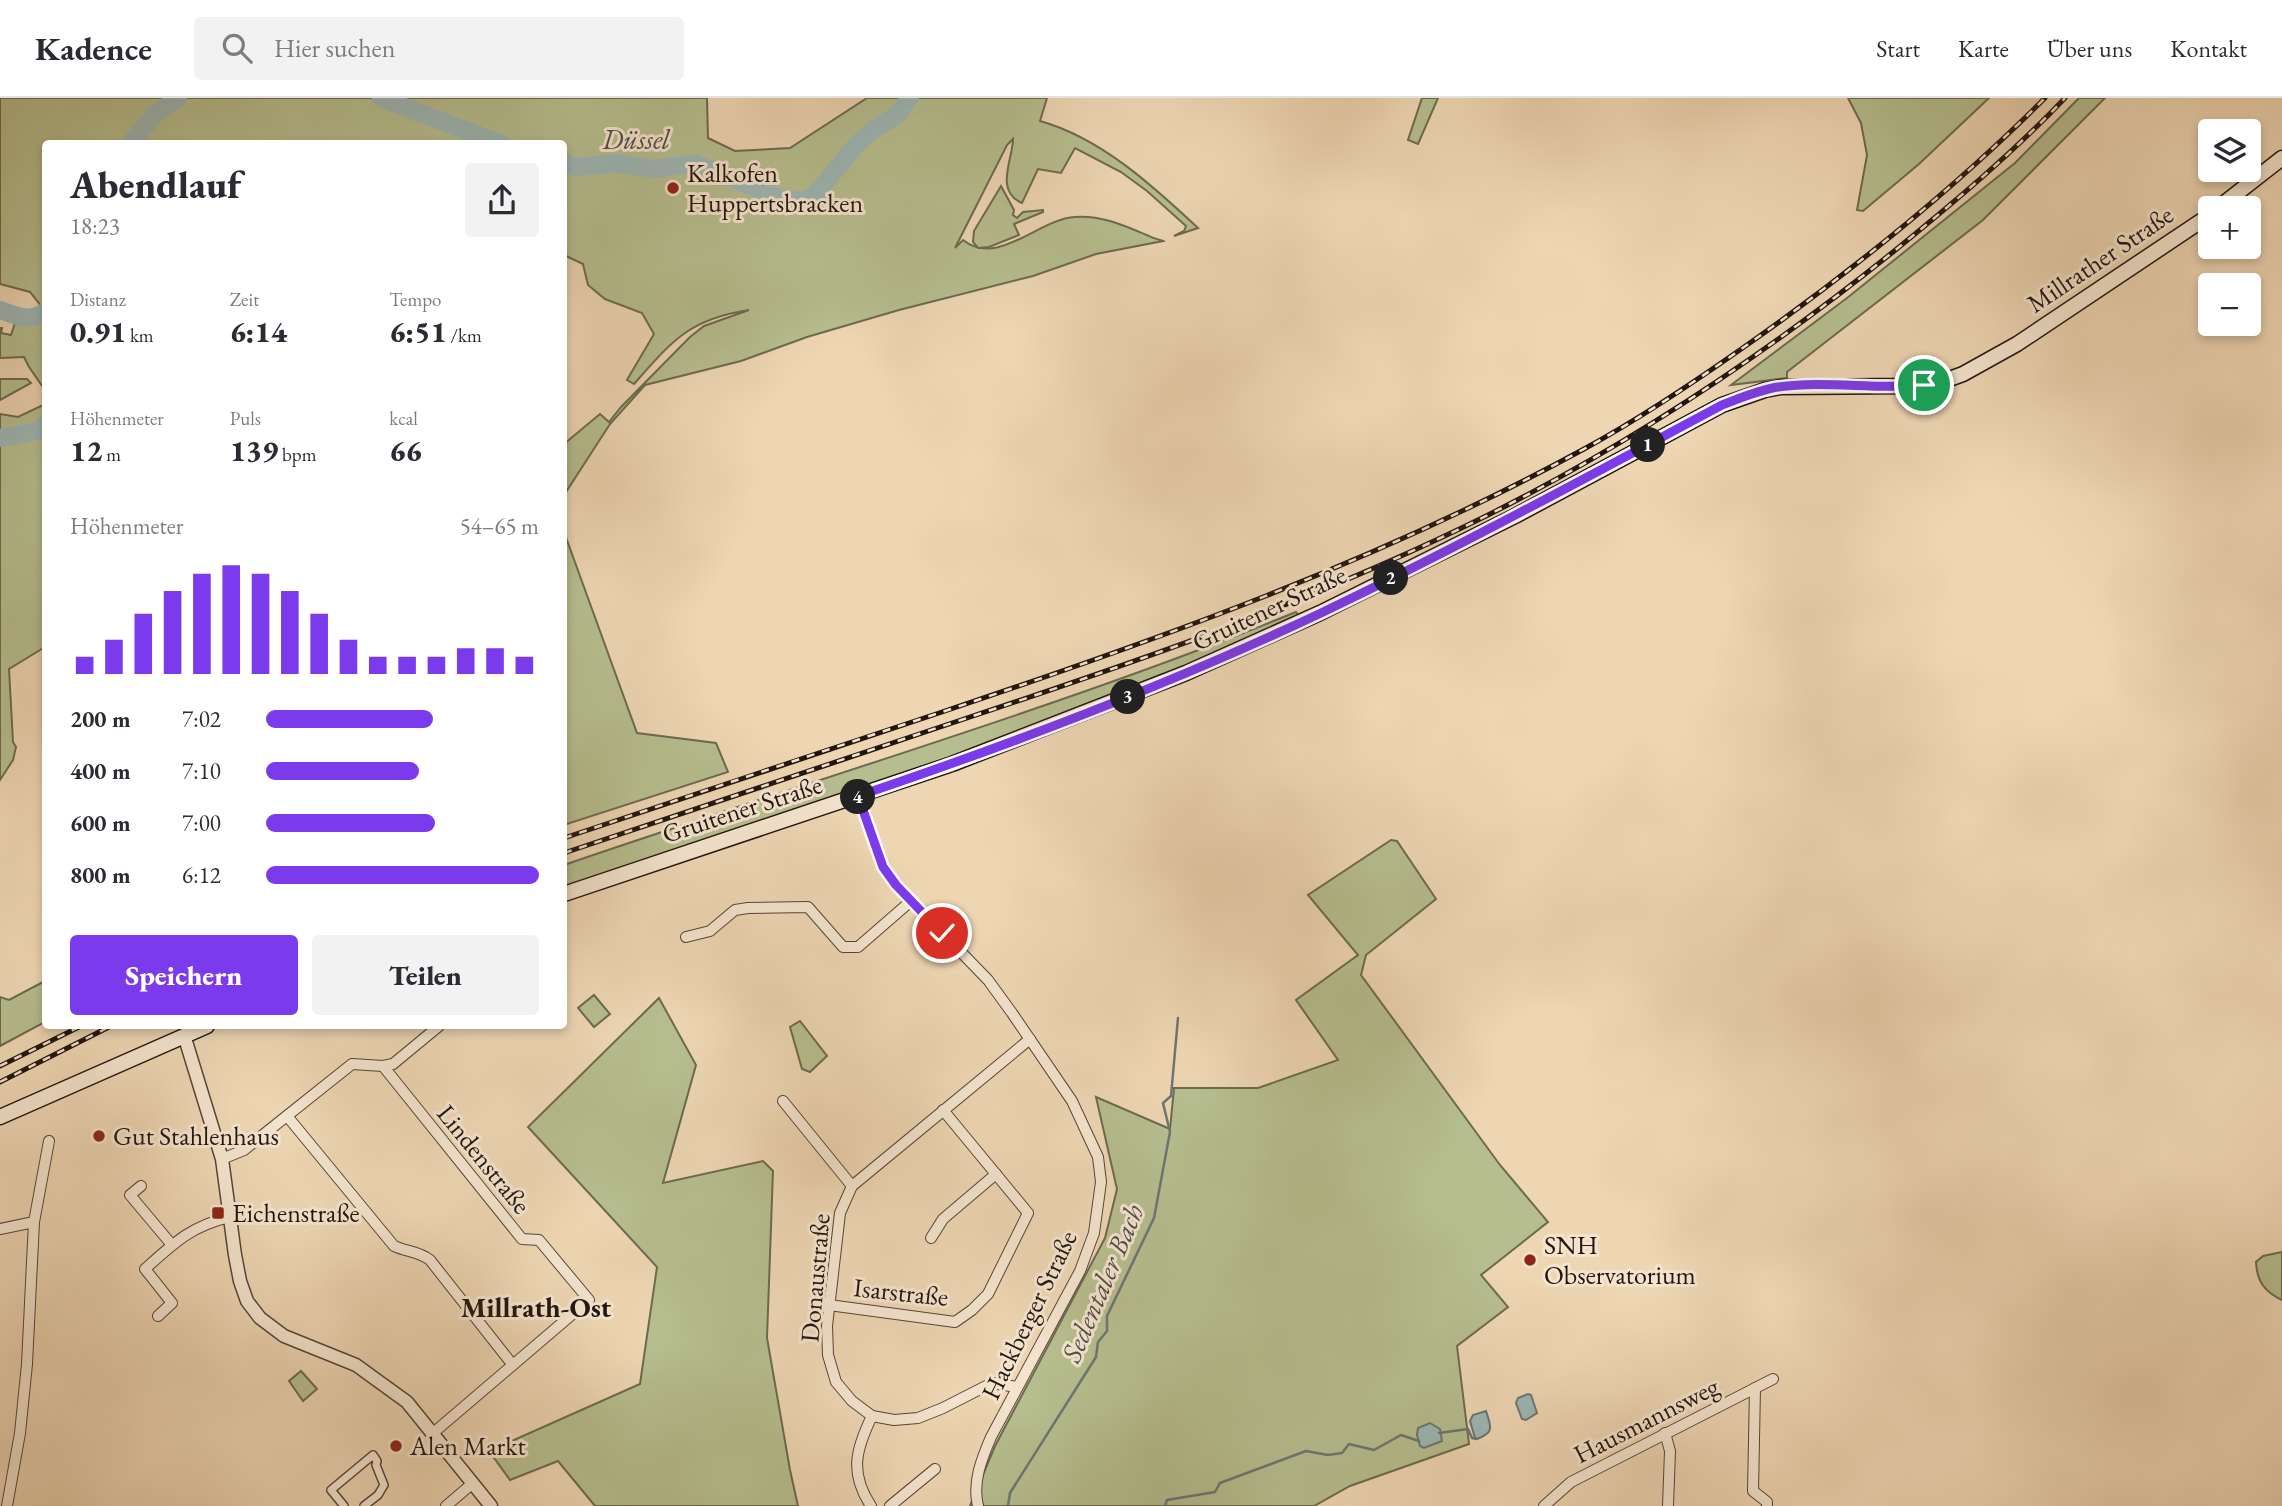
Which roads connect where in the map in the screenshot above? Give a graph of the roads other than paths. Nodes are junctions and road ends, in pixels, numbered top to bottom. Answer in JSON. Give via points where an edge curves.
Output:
{"nodes":[{"id":1,"x":2282,"y":158,"type":"edge"},
{"id":2,"x":2233,"y":196,"type":"edge"},
{"id":3,"x":2198,"y":223,"type":"edge"},
{"id":4,"x":2017,"y":344,"type":"joint"},
{"id":5,"x":858,"y":796,"type":"junction"},
{"id":6,"x":567,"y":893,"type":"edge"},
{"id":7,"x":911,"y":901,"type":"junction"},
{"id":8,"x":686,"y":937,"type":"dead end"},
{"id":9,"x":199,"y":1029,"type":"edge"},
{"id":10,"x":435,"y":1029,"type":"edge"},
{"id":11,"x":184,"y":1035,"type":"junction"},
{"id":12,"x":1030,"y":1039,"type":"junction"},
{"id":13,"x":383,"y":1066,"type":"junction"},
{"id":14,"x":783,"y":1101,"type":"dead end"},
{"id":15,"x":943,"y":1110,"type":"junction"},
{"id":16,"x":287,"y":1116,"type":"junction"},
{"id":17,"x":0,"y":1117,"type":"edge"},
{"id":18,"x":49,"y":1142,"type":"dead end"},
{"id":19,"x":222,"y":1159,"type":"junction"},
{"id":20,"x":996,"y":1174,"type":"junction"},
{"id":21,"x":141,"y":1186,"type":"dead end"},
{"id":22,"x":852,"y":1186,"type":"junction"},
{"id":23,"x":230,"y":1217,"type":"junction"},
{"id":24,"x":34,"y":1222,"type":"junction"},
{"id":25,"x":0,"y":1229,"type":"edge"},
{"id":26,"x":931,"y":1238,"type":"dead end"},
{"id":27,"x":172,"y":1245,"type":"junction"},
{"id":28,"x":829,"y":1305,"type":"junction"},
{"id":29,"x":158,"y":1315,"type":"dead end"},
{"id":30,"x":512,"y":1364,"type":"junction"},
{"id":31,"x":1773,"y":1379,"type":"dead end"},
{"id":32,"x":1017,"y":1387,"type":"junction"},
{"id":33,"x":1755,"y":1388,"type":"junction"},
{"id":34,"x":872,"y":1416,"type":"junction"},
{"id":35,"x":1665,"y":1433,"type":"junction"},
{"id":36,"x":432,"y":1434,"type":"junction"},
{"id":37,"x":935,"y":1469,"type":"dead end"},
{"id":38,"x":473,"y":1483,"type":"junction"},
{"id":39,"x":5,"y":1500,"type":"edge"},
{"id":40,"x":977,"y":1503,"type":"edge"},
{"id":41,"x":344,"y":1506,"type":"edge"},
{"id":42,"x":364,"y":1506,"type":"edge"},
{"id":43,"x":446,"y":1506,"type":"edge"},
{"id":44,"x":491,"y":1506,"type":"edge"},
{"id":45,"x":871,"y":1506,"type":"edge"},
{"id":46,"x":890,"y":1506,"type":"edge"},
{"id":47,"x":1544,"y":1506,"type":"edge"},
{"id":48,"x":1668,"y":1506,"type":"edge"},
{"id":49,"x":1766,"y":1506,"type":"edge"}],
"edges":[{"from":1,"to":2,"type":"main road"},
{"from":3,"to":4,"type":"main road","name":"Millrather Straße"},
{"from":4,"to":5,"type":"main road","name":"Gruitener Straße","via":[[1963,374],[1924,385],[1780,387],[1731,401],[1310,618],[1129,697]]},
{"from":5,"to":6,"type":"main road","name":"Gruitener Straße"},
{"from":5,"to":7,"type":"street","name":"Hackberger Straße","via":[[883,867]]},
{"from":7,"to":8,"type":"street","via":[[858,947],[843,947],[808,906],[734,910],[710,930]]},
{"from":7,"to":12,"type":"street","name":"Hackberger Straße","via":[[988,981]]},
{"from":9,"to":11,"type":"main road"},
{"from":10,"to":13,"type":"street","via":[[393,1064]]},
{"from":11,"to":17,"type":"main road"},
{"from":11,"to":19,"type":"street"},
{"from":12,"to":15,"type":"street","name":"Donaustraße"},
{"from":12,"to":32,"type":"street","name":"Hackberger Straße","via":[[1089,1135],[1101,1182],[1094,1233],[1080,1270]]},
{"from":13,"to":16,"type":"street","via":[[352,1064]]},
{"from":13,"to":30,"type":"street","name":"Lindenstraße","via":[[522,1239],[539,1240],[589,1300]]},
{"from":14,"to":22,"type":"street","name":"Donaustraße"},
{"from":15,"to":20,"type":"street","name":"Isarstraße"},
{"from":15,"to":22,"type":"street","name":"Donaustraße"},
{"from":16,"to":19,"type":"street","via":[[244,1150]]},
{"from":16,"to":30,"type":"street","via":[[394,1247],[419,1252],[430,1260]]},
{"from":18,"to":24,"type":"street"},
{"from":19,"to":23,"type":"street"},
{"from":20,"to":26,"type":"street","via":[[943,1219]]},
{"from":20,"to":28,"type":"street","name":"Isarstraße","via":[[1028,1213],[988,1294],[972,1310],[955,1322]]},
{"from":21,"to":27,"type":"street","via":[[130,1195]]},
{"from":22,"to":28,"type":"street","name":"Donaustraße","via":[[840,1213]]},
{"from":23,"to":27,"type":"street","via":[[200,1225]]},
{"from":23,"to":36,"type":"street","via":[[240,1281],[260,1318],[284,1336],[356,1365],[385,1384],[407,1402]]},
{"from":24,"to":25,"type":"street"},
{"from":24,"to":39,"type":"street","via":[[20,1433]]},
{"from":27,"to":29,"type":"street","via":[[145,1269],[172,1303]]},
{"from":28,"to":34,"type":"street","name":"Donaustraße","via":[[828,1354],[836,1382]]},
{"from":30,"to":36,"type":"street","name":"Lindenstraße"},
{"from":31,"to":33,"type":"street","name":"Hausmannsweg"},
{"from":32,"to":34,"type":"street","via":[[992,1382],[918,1418]]},
{"from":32,"to":40,"type":"street","name":"Hackberger Straße","via":[[981,1462]]},
{"from":33,"to":35,"type":"street","name":"Hausmannsweg"},
{"from":33,"to":49,"type":"street","via":[[1753,1491]]},
{"from":34,"to":45,"type":"street","via":[[859,1442],[856,1464]]},
{"from":35,"to":47,"type":"street","name":"Hausmannsweg","via":[[1571,1482]]},
{"from":35,"to":48,"type":"street","via":[[1670,1451]]},
{"from":36,"to":38,"type":"street"},
{"from":37,"to":46,"type":"street"},
{"from":38,"to":43,"type":"street"},
{"from":38,"to":44,"type":"street"},
{"from":41,"to":42,"type":"street","via":[[331,1490],[373,1455],[384,1485]]}]}
